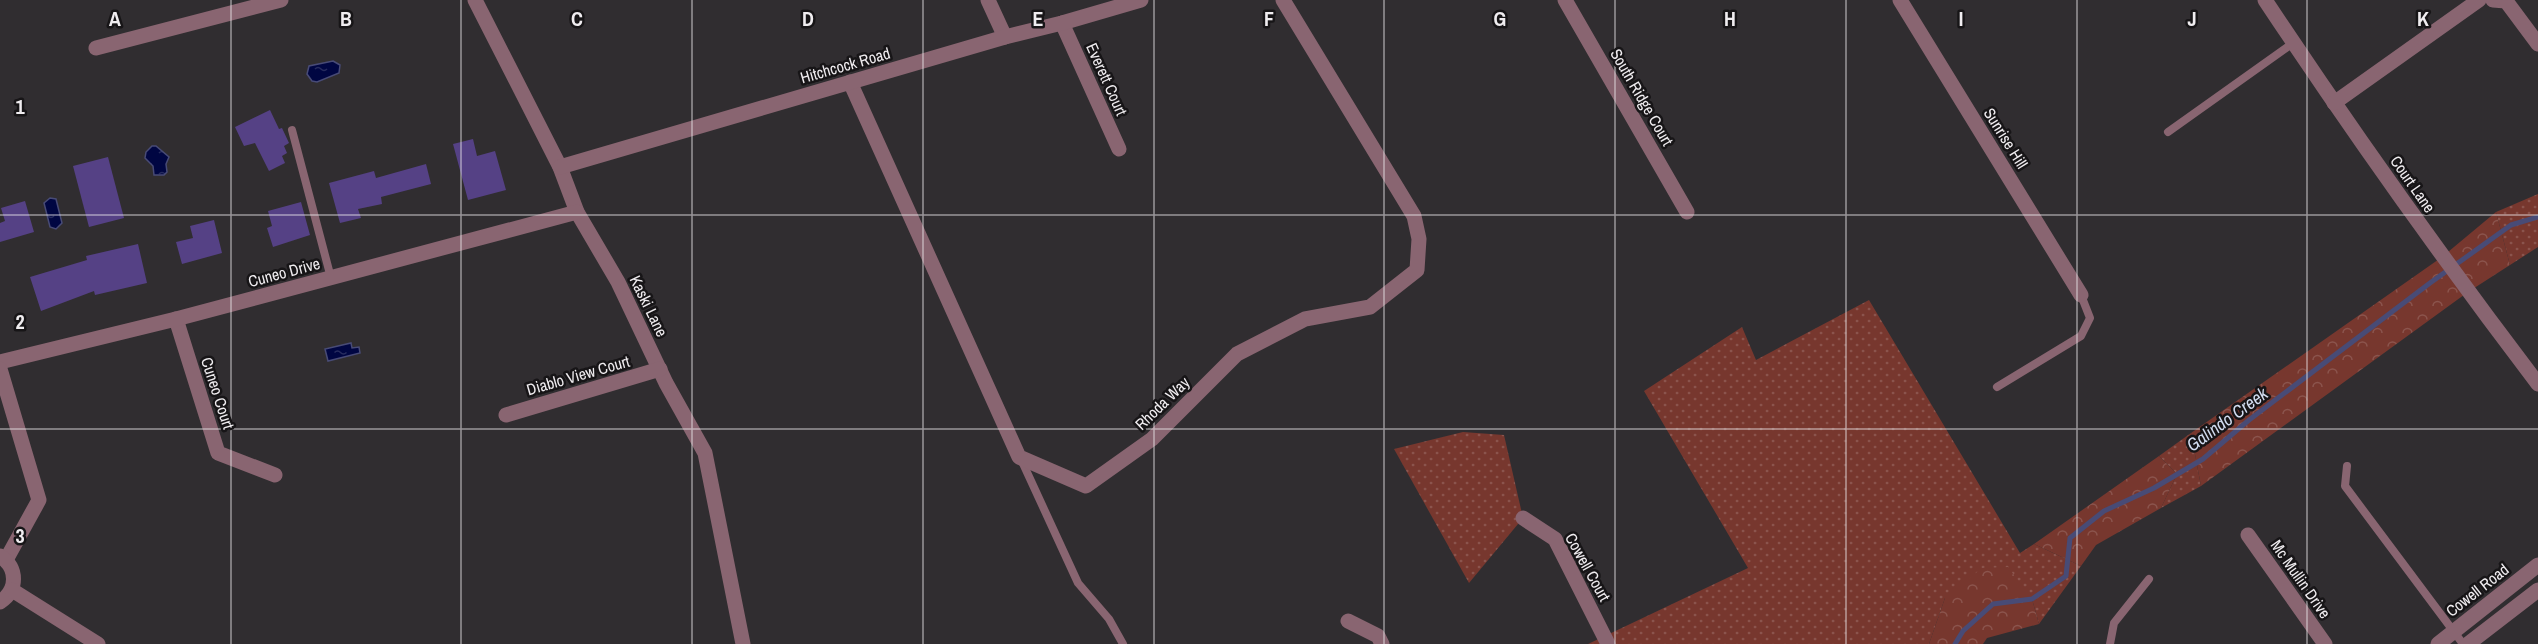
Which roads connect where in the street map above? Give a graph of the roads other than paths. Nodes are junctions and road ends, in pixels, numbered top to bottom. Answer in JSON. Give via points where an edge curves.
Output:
{"nodes":[{"id":1,"x":281,"y":0,"type":"edge"},
{"id":2,"x":475,"y":0,"type":"edge"},
{"id":3,"x":988,"y":0,"type":"edge"},
{"id":4,"x":1141,"y":0,"type":"edge"},
{"id":5,"x":1283,"y":0,"type":"edge"},
{"id":6,"x":1565,"y":0,"type":"edge"},
{"id":7,"x":1900,"y":0,"type":"edge"},
{"id":8,"x":2265,"y":0,"type":"edge"},
{"id":9,"x":2479,"y":0,"type":"edge"},
{"id":10,"x":2493,"y":0,"type":"edge"},
{"id":11,"x":1062,"y":23,"type":"junction"},
{"id":12,"x":1005,"y":37,"type":"junction"},
{"id":13,"x":2293,"y":43,"type":"junction"},
{"id":14,"x":2538,"y":44,"type":"edge"},
{"id":15,"x":96,"y":48,"type":"dead end"},
{"id":16,"x":850,"y":82,"type":"junction"},
{"id":17,"x":2334,"y":104,"type":"junction"},
{"id":18,"x":292,"y":130,"type":"dead end"},
{"id":19,"x":2168,"y":132,"type":"dead end"},
{"id":20,"x":1119,"y":149,"type":"dead end"},
{"id":21,"x":560,"y":167,"type":"junction"},
{"id":22,"x":577,"y":212,"type":"junction"},
{"id":23,"x":1687,"y":212,"type":"dead end"},
{"id":24,"x":331,"y":278,"type":"junction"},
{"id":25,"x":2081,"y":295,"type":"joint"},
{"id":26,"x":176,"y":320,"type":"junction"},
{"id":27,"x":0,"y":362,"type":"edge"},
{"id":28,"x":0,"y":369,"type":"edge"},
{"id":29,"x":660,"y":369,"type":"junction"},
{"id":30,"x":2538,"y":384,"type":"edge"},
{"id":31,"x":1997,"y":387,"type":"dead end"},
{"id":32,"x":506,"y":415,"type":"dead end"},
{"id":33,"x":1019,"y":457,"type":"junction"},
{"id":34,"x":2347,"y":466,"type":"dead end"},
{"id":35,"x":275,"y":475,"type":"dead end"},
{"id":36,"x":1523,"y":518,"type":"dead end"},
{"id":37,"x":2248,"y":535,"type":"dead end"},
{"id":38,"x":3,"y":558,"type":"edge"},
{"id":39,"x":2538,"y":565,"type":"edge"},
{"id":40,"x":2149,"y":579,"type":"dead end"},
{"id":41,"x":12,"y":590,"type":"junction"},
{"id":42,"x":2538,"y":590,"type":"edge"},
{"id":43,"x":0,"y":602,"type":"edge"},
{"id":44,"x":1348,"y":621,"type":"dead end"},
{"id":45,"x":2458,"y":638,"type":"edge"},
{"id":46,"x":98,"y":644,"type":"edge"},
{"id":47,"x":738,"y":644,"type":"edge"},
{"id":48,"x":1123,"y":644,"type":"edge"},
{"id":49,"x":1382,"y":644,"type":"edge"},
{"id":50,"x":1608,"y":644,"type":"edge"},
{"id":51,"x":2110,"y":644,"type":"edge"},
{"id":52,"x":2325,"y":644,"type":"edge"},
{"id":53,"x":2438,"y":644,"type":"edge"},
{"id":54,"x":2468,"y":644,"type":"edge"}],
"edges":[{"from":1,"to":15,"type":"street"},
{"from":2,"to":21,"type":"street","name":"Kaski Lane"},
{"from":3,"to":12,"type":"street"},
{"from":4,"to":11,"type":"street","name":"Hitchcock Road"},
{"from":5,"to":33,"type":"street","name":"Rhoda Way","via":[[1414,216],[1419,239],[1417,270],[1370,307],[1305,320],[1238,354],[1152,439],[1086,486]]},
{"from":6,"to":23,"type":"street","name":"South Ridge Court"},
{"from":7,"to":25,"type":"street","name":"Sunrise Hill"},
{"from":8,"to":13,"type":"street","name":"Court Lane"},
{"from":9,"to":17,"type":"street"},
{"from":10,"to":14,"type":"street","via":[[2506,2]]},
{"from":11,"to":12,"type":"street","name":"Hitchcock Road"},
{"from":11,"to":20,"type":"street","name":"Everett Court"},
{"from":12,"to":16,"type":"street","name":"Hitchcock Road"},
{"from":13,"to":17,"type":"street","name":"Court Lane"},
{"from":13,"to":19,"type":"lane"},
{"from":16,"to":21,"type":"street","name":"Hitchcock Road"},
{"from":16,"to":33,"type":"street"},
{"from":17,"to":30,"type":"street","name":"Court Lane"},
{"from":18,"to":24,"type":"lane"},
{"from":21,"to":22,"type":"street","name":"Kaski Lane"},
{"from":22,"to":24,"type":"street","name":"Cuneo Drive"},
{"from":22,"to":29,"type":"street","name":"Kaski Lane","via":[[618,282]]},
{"from":24,"to":26,"type":"street","name":"Cuneo Drive"},
{"from":25,"to":31,"type":"lane","via":[[2090,318],[2081,336]]},
{"from":26,"to":27,"type":"street","name":"Cuneo Drive"},
{"from":26,"to":35,"type":"street","name":"Cuneo Court","via":[[218,453]]},
{"from":28,"to":38,"type":"street","via":[[39,500]]},
{"from":29,"to":32,"type":"street","name":"Diablo View Court"},
{"from":29,"to":47,"type":"street","name":"Kaski Lane","via":[[705,453]]},
{"from":33,"to":48,"type":"lane","via":[[1078,583],[1109,619]]},
{"from":34,"to":45,"type":"lane","via":[[2345,486]]},
{"from":36,"to":50,"type":"street","name":"Cowell Court","via":[[1555,539]]},
{"from":37,"to":52,"type":"street","name":"Mc Mullin Drive"},
{"from":38,"to":41,"type":"street","via":[[14,574]]},
{"from":39,"to":45,"type":"street","name":"Cowell Road"},
{"from":40,"to":51,"type":"lane","via":[[2114,623]]},
{"from":41,"to":43,"type":"street"},
{"from":41,"to":46,"type":"street"},
{"from":42,"to":54,"type":"street"},
{"from":44,"to":49,"type":"street","via":[[1378,636]]},
{"from":45,"to":53,"type":"street","name":"Cowell Road"}]}
